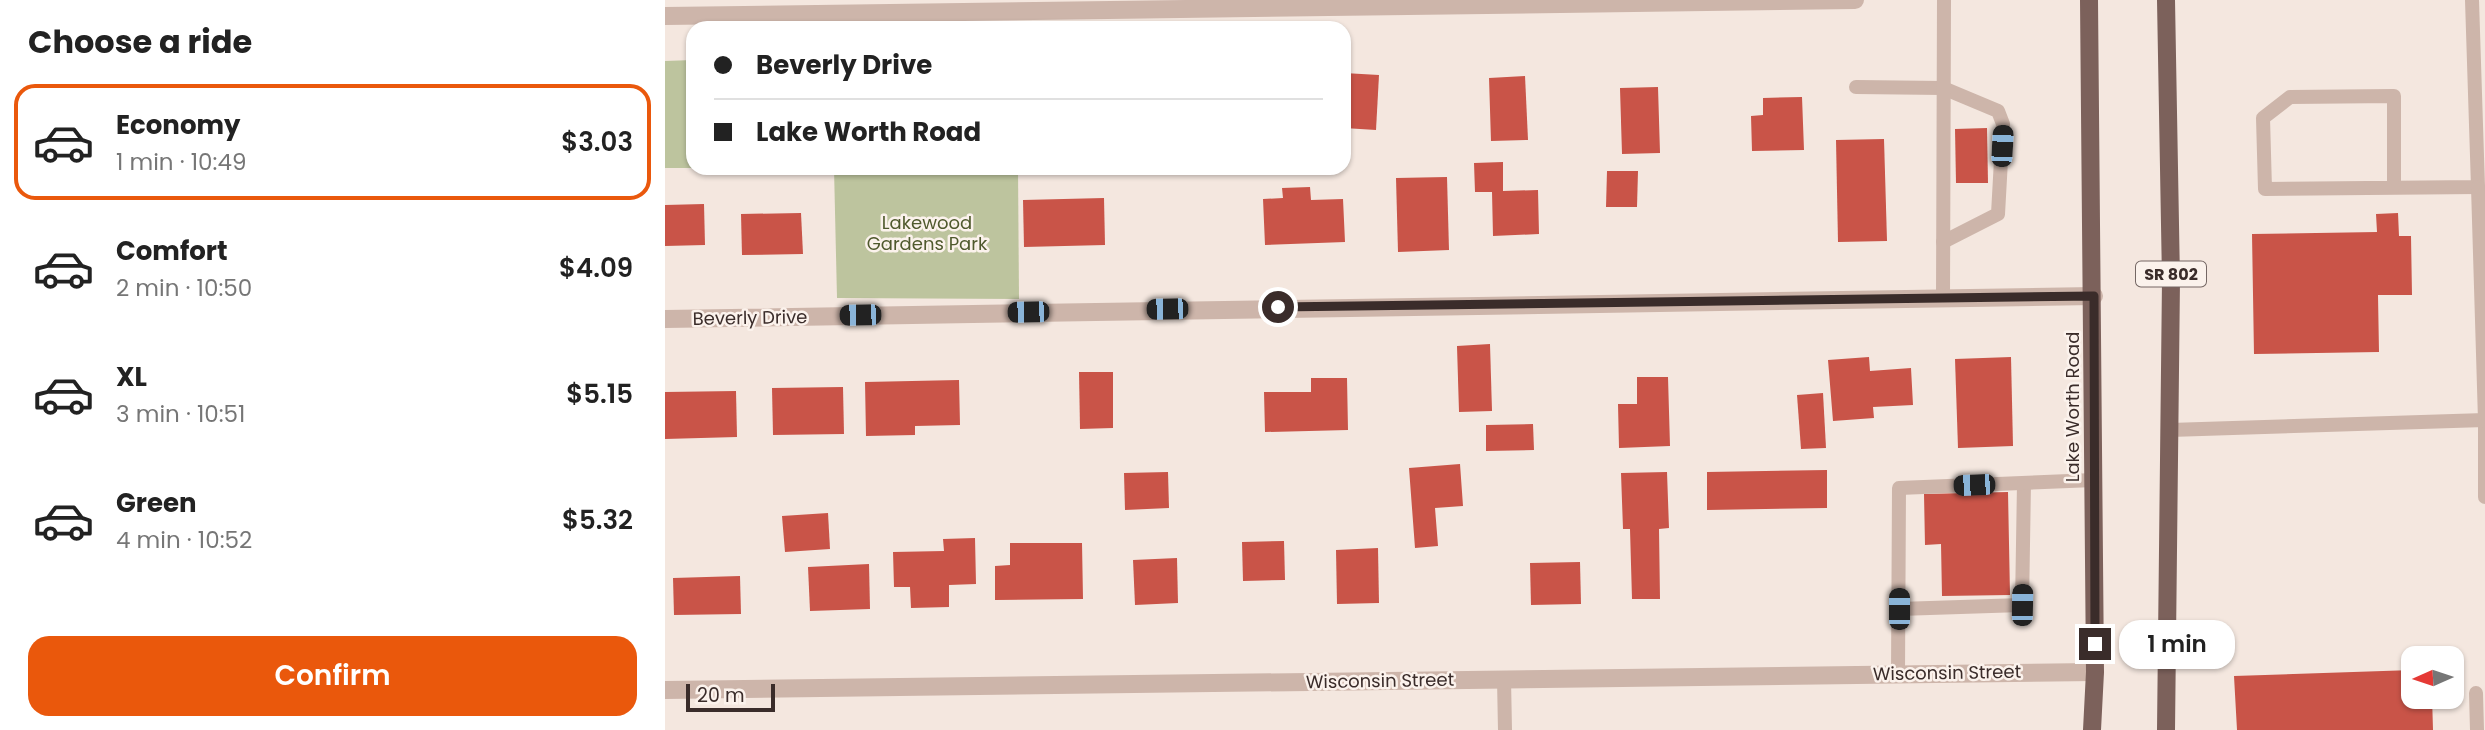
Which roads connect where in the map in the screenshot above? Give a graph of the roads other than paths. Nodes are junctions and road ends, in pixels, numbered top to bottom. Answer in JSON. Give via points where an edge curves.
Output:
{"nodes":[{"id":1,"x":1834,"y":0,"type":"edge"},
{"id":2,"x":1855,"y":0,"type":"edge"},
{"id":3,"x":1944,"y":0,"type":"edge"},
{"id":4,"x":2089,"y":0,"type":"edge"},
{"id":5,"x":2166,"y":0,"type":"edge"},
{"id":6,"x":2472,"y":0,"type":"edge"},
{"id":7,"x":665,"y":16,"type":"edge"},
{"id":8,"x":1856,"y":88,"type":"dead end"},
{"id":9,"x":1944,"y":88,"type":"junction"},
{"id":10,"x":2480,"y":123,"type":"edge"},
{"id":11,"x":2394,"y":187,"type":"junction"},
{"id":12,"x":2478,"y":187,"type":"junction"},
{"id":13,"x":1943,"y":242,"type":"junction"},
{"id":14,"x":2094,"y":296,"type":"junction"},
{"id":15,"x":1943,"y":298,"type":"junction"},
{"id":16,"x":665,"y":319,"type":"edge"},
{"id":17,"x":2484,"y":421,"type":"edge"},
{"id":18,"x":2170,"y":430,"type":"junction"},
{"id":19,"x":2094,"y":480,"type":"junction"},
{"id":20,"x":2024,"y":483,"type":"junction"},
{"id":21,"x":2485,"y":497,"type":"edge"},
{"id":22,"x":1899,"y":609,"type":"junction"},
{"id":23,"x":2095,"y":671,"type":"junction"},
{"id":24,"x":1898,"y":674,"type":"junction"},
{"id":25,"x":1504,"y":679,"type":"junction"},
{"id":26,"x":665,"y":690,"type":"edge"},
{"id":27,"x":2476,"y":693,"type":"dead end"},
{"id":28,"x":1505,"y":730,"type":"edge"},
{"id":29,"x":2092,"y":730,"type":"edge"},
{"id":30,"x":2166,"y":730,"type":"edge"},
{"id":31,"x":2477,"y":730,"type":"edge"}],
"edges":[{"from":1,"to":2,"type":"street"},
{"from":1,"to":7,"type":"street"},
{"from":3,"to":9,"type":"lane"},
{"from":4,"to":14,"type":"main road","name":"Lake Worth Road"},
{"from":5,"to":18,"type":"main road","number":"SR 802"},
{"from":6,"to":10,"type":"lane"},
{"from":8,"to":9,"type":"lane"},
{"from":9,"to":13,"type":"lane"},
{"from":9,"to":13,"type":"lane","via":[[1998,111],[2003,124],[1998,214]]},
{"from":10,"to":12,"type":"lane"},
{"from":11,"to":11,"type":"lane","via":[[2265,189],[2263,118],[2290,97],[2394,96]]},
{"from":11,"to":12,"type":"lane"},
{"from":12,"to":17,"type":"lane"},
{"from":13,"to":15,"type":"lane"},
{"from":14,"to":15,"type":"street","name":"Beverly Drive"},
{"from":14,"to":19,"type":"main road","name":"Lake Worth Road"},
{"from":15,"to":16,"type":"street","name":"Beverly Drive"},
{"from":17,"to":18,"type":"lane"},
{"from":17,"to":21,"type":"lane"},
{"from":18,"to":30,"type":"main road","number":"SR 802"},
{"from":19,"to":20,"type":"lane"},
{"from":19,"to":23,"type":"main road","name":"Lake Worth Road"},
{"from":20,"to":22,"type":"lane","via":[[2022,605]]},
{"from":20,"to":22,"type":"lane","via":[[1899,488]]},
{"from":22,"to":24,"type":"lane"},
{"from":23,"to":24,"type":"street","name":"Wisconsin Street"},
{"from":23,"to":29,"type":"main road","name":"Lake Worth Road"},
{"from":24,"to":25,"type":"street","name":"Wisconsin Street"},
{"from":25,"to":26,"type":"street","name":"Wisconsin Street"},
{"from":25,"to":28,"type":"lane"},
{"from":27,"to":31,"type":"lane"}]}
